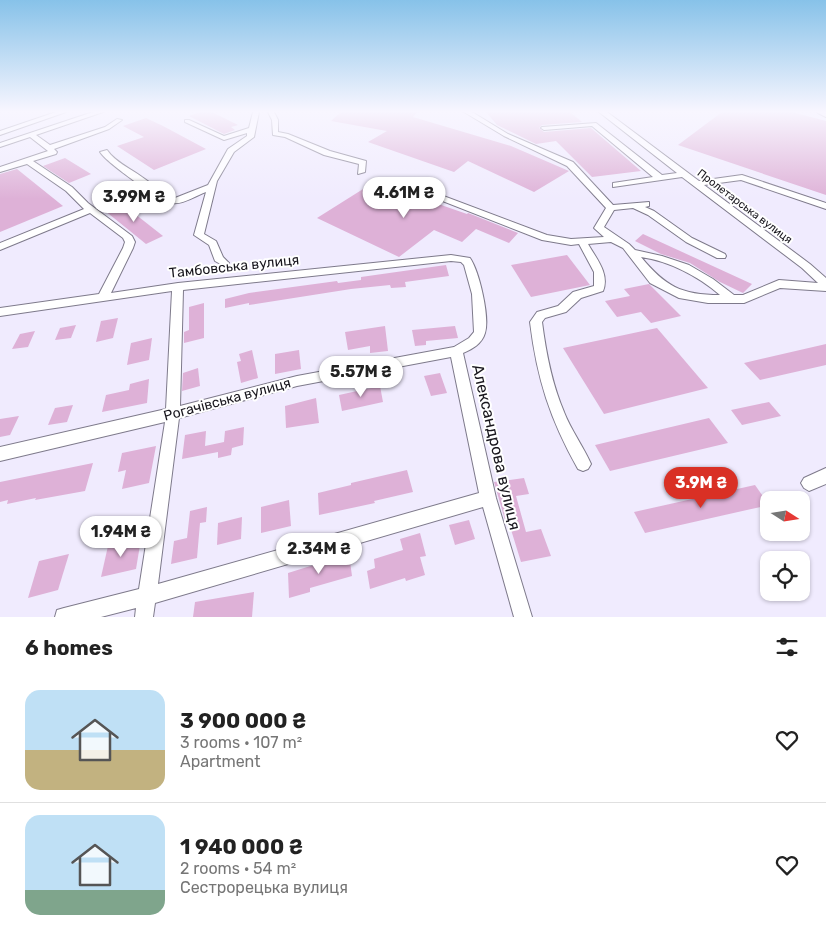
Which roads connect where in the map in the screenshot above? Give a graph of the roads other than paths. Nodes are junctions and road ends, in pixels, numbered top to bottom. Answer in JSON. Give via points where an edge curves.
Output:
{"nodes":[{"id":1,"x":13,"y":141,"type":"edge"},
{"id":2,"x":39,"y":141,"type":"edge"},
{"id":3,"x":70,"y":141,"type":"edge"},
{"id":4,"x":245,"y":141,"type":"edge"},
{"id":5,"x":301,"y":141,"type":"edge"},
{"id":6,"x":519,"y":141,"type":"edge"},
{"id":7,"x":615,"y":141,"type":"edge"},
{"id":8,"x":640,"y":141,"type":"edge"},
{"id":9,"x":0,"y":145,"type":"edge"},
{"id":10,"x":49,"y":148,"type":"junction"},
{"id":11,"x":104,"y":152,"type":"dead end"},
{"id":12,"x":28,"y":160,"type":"junction"},
{"id":13,"x":0,"y":170,"type":"edge"},
{"id":14,"x":361,"y":172,"type":"dead end"},
{"id":15,"x":684,"y":174,"type":"junction"},
{"id":16,"x":660,"y":178,"type":"junction"},
{"id":17,"x":398,"y":182,"type":"dead end"},
{"id":18,"x":697,"y":184,"type":"junction"},
{"id":19,"x":616,"y":185,"type":"dead end"},
{"id":20,"x":211,"y":187,"type":"junction"},
{"id":21,"x":646,"y":204,"type":"dead end"},
{"id":22,"x":634,"y":205,"type":"junction"},
{"id":23,"x":826,"y":206,"type":"edge"},
{"id":24,"x":91,"y":208,"type":"junction"},
{"id":25,"x":612,"y":208,"type":"junction"},
{"id":26,"x":613,"y":240,"type":"junction"},
{"id":27,"x":582,"y":241,"type":"junction"},
{"id":28,"x":0,"y":247,"type":"edge"},
{"id":29,"x":632,"y":253,"type":"junction"},
{"id":30,"x":722,"y":256,"type":"dead end"},
{"id":31,"x":224,"y":263,"type":"dead end"},
{"id":32,"x":470,"y":264,"type":"joint"},
{"id":33,"x":826,"y":285,"type":"edge"},
{"id":34,"x":178,"y":287,"type":"junction"},
{"id":35,"x":103,"y":298,"type":"junction"},
{"id":36,"x":731,"y":299,"type":"junction"},
{"id":37,"x":0,"y":312,"type":"edge"},
{"id":38,"x":456,"y":351,"type":"junction"},
{"id":39,"x":173,"y":414,"type":"junction"},
{"id":40,"x":0,"y":454,"type":"edge"},
{"id":41,"x":583,"y":464,"type":"dead end"},
{"id":42,"x":826,"y":476,"type":"edge"},
{"id":43,"x":809,"y":483,"type":"dead end"},
{"id":44,"x":488,"y":498,"type":"junction"},
{"id":45,"x":148,"y":596,"type":"junction"},
{"id":46,"x":64,"y":617,"type":"edge"},
{"id":47,"x":144,"y":617,"type":"edge"},
{"id":48,"x":523,"y":617,"type":"edge"}],
"edges":[{"from":1,"to":9,"type":"street"},
{"from":2,"to":10,"type":"street"},
{"from":3,"to":10,"type":"street"},
{"from":4,"to":20,"type":"street","via":[[230,151]]},
{"from":5,"to":14,"type":"street","via":[[327,153],[363,163]]},
{"from":6,"to":25,"type":"street","via":[[570,164]]},
{"from":7,"to":16,"type":"street"},
{"from":8,"to":15,"type":"street","name":"Пролетарська вулиця"},
{"from":10,"to":12,"type":"street","via":[[53,152]]},
{"from":11,"to":20,"type":"street","via":[[155,192],[175,201]]},
{"from":12,"to":13,"type":"street"},
{"from":12,"to":24,"type":"street"},
{"from":15,"to":16,"type":"street"},
{"from":15,"to":18,"type":"street","name":"Пролетарська вулиця"},
{"from":16,"to":19,"type":"street"},
{"from":17,"to":27,"type":"street","via":[[545,238]]},
{"from":18,"to":23,"type":"street","via":[[742,178]]},
{"from":18,"to":33,"type":"street","name":"Пролетарська вулиця","via":[[806,266]]},
{"from":20,"to":31,"type":"street","via":[[199,234],[213,243]]},
{"from":21,"to":22,"type":"street"},
{"from":22,"to":25,"type":"street"},
{"from":22,"to":30,"type":"street","via":[[651,212],[689,240]]},
{"from":24,"to":28,"type":"street"},
{"from":24,"to":35,"type":"street","via":[[127,236],[130,242]]},
{"from":25,"to":26,"type":"street","via":[[599,228]]},
{"from":26,"to":27,"type":"street"},
{"from":26,"to":29,"type":"street"},
{"from":27,"to":41,"type":"street","via":[[599,272],[599,288],[577,295],[562,309],[541,315],[536,322],[549,396]]},
{"from":29,"to":36,"type":"street","via":[[672,262],[717,286]]},
{"from":29,"to":36,"type":"street","via":[[654,280],[679,294]]},
{"from":32,"to":34,"type":"street","name":"Тамбовська вулиця","via":[[466,260],[451,258]]},
{"from":32,"to":38,"type":"street","name":"Александрова вулиця","via":[[480,332]]},
{"from":33,"to":36,"type":"street","via":[[779,284],[744,299]]},
{"from":34,"to":35,"type":"street","name":"Тамбовська вулиця"},
{"from":34,"to":39,"type":"street"},
{"from":35,"to":37,"type":"street","name":"Тамбовська вулиця"},
{"from":38,"to":39,"type":"street","name":"Рогачівська вулиця","via":[[297,381]]},
{"from":38,"to":44,"type":"street","name":"Александрова вулиця"},
{"from":39,"to":40,"type":"street","name":"Рогачівська вулиця"},
{"from":39,"to":45,"type":"street"},
{"from":42,"to":43,"type":"street"},
{"from":44,"to":45,"type":"street"},
{"from":44,"to":48,"type":"street","name":"Александрова вулиця"},
{"from":45,"to":46,"type":"street"},
{"from":45,"to":47,"type":"street"}]}
